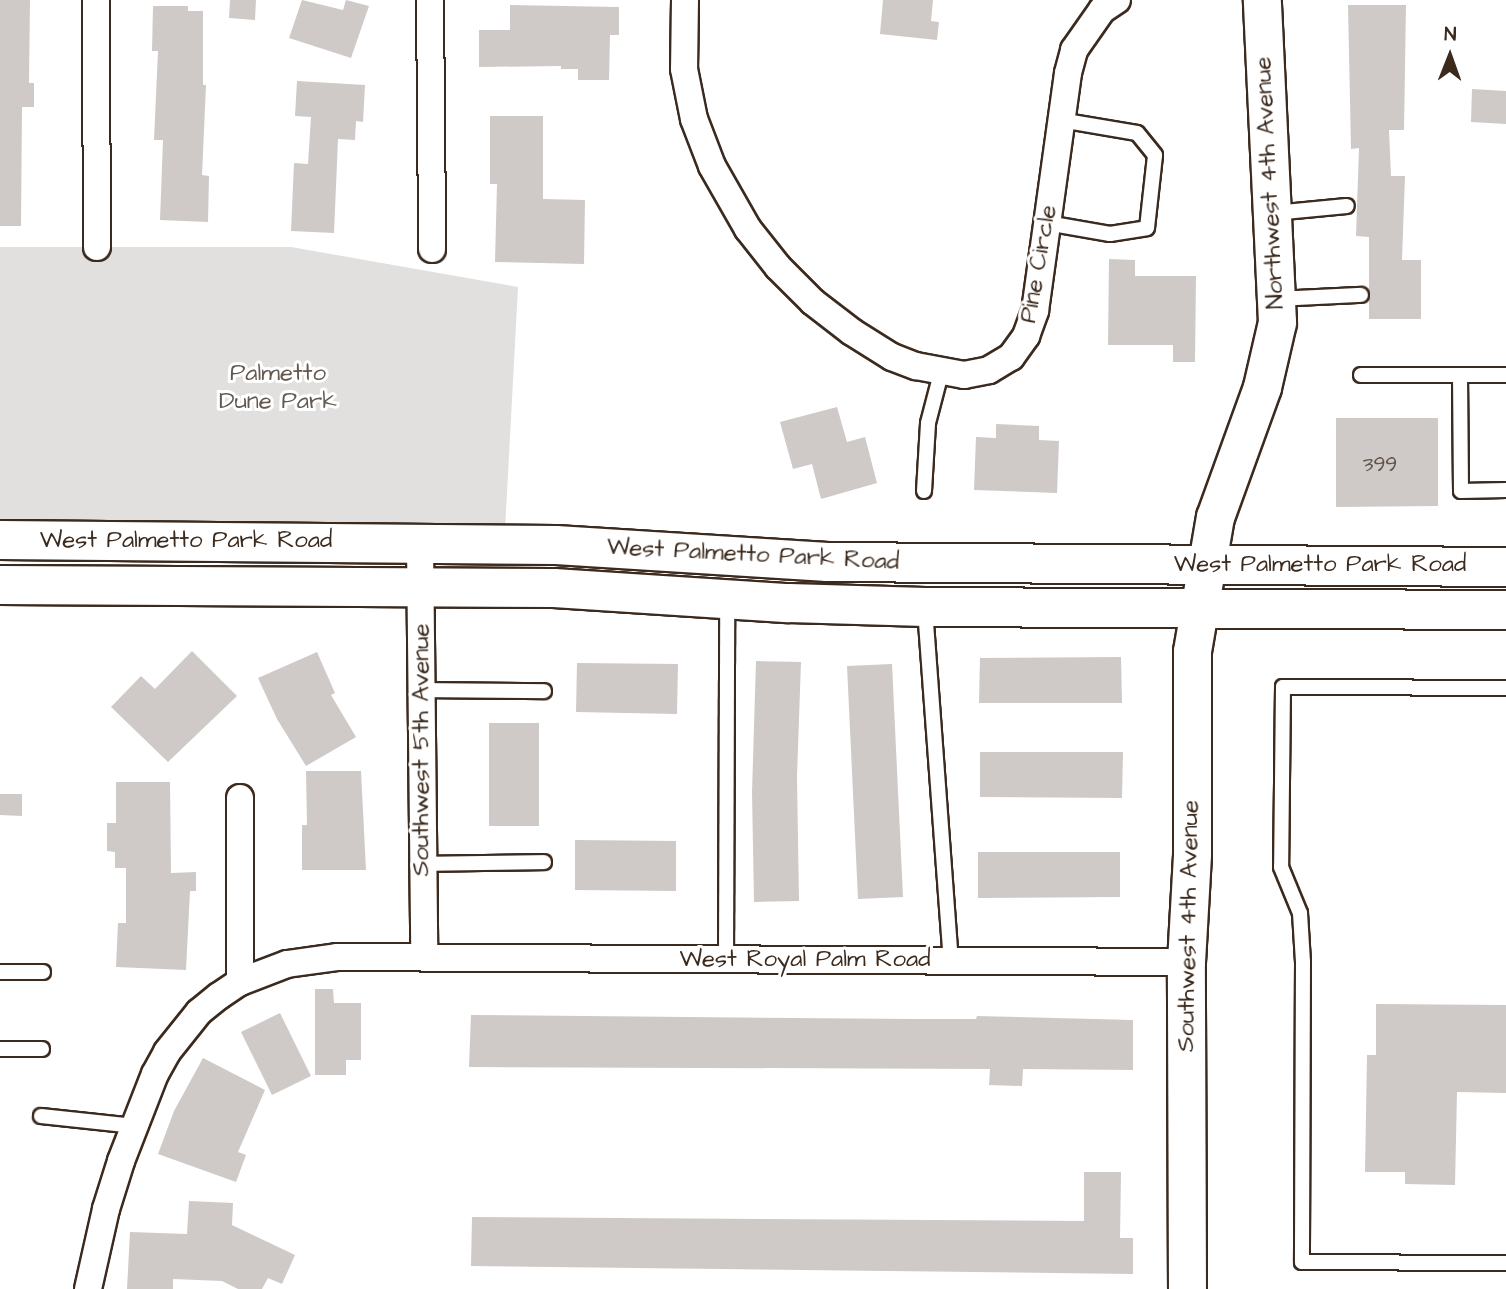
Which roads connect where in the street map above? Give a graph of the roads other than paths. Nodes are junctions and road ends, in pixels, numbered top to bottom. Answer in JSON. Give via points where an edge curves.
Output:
{"nodes":[{"id":1,"x":96,"y":0,"type":"edge"},
{"id":2,"x":430,"y":0,"type":"edge"},
{"id":3,"x":685,"y":0,"type":"edge"},
{"id":4,"x":1117,"y":0,"type":"edge"},
{"id":5,"x":1262,"y":0,"type":"edge"},
{"id":6,"x":1061,"y":120,"type":"junction"},
{"id":7,"x":1347,"y":206,"type":"dead end"},
{"id":8,"x":1273,"y":213,"type":"junction"},
{"id":9,"x":1047,"y":223,"type":"junction"},
{"id":10,"x":97,"y":247,"type":"dead end"},
{"id":11,"x":432,"y":249,"type":"dead end"},
{"id":12,"x":1361,"y":295,"type":"dead end"},
{"id":13,"x":1278,"y":299,"type":"junction"},
{"id":14,"x":941,"y":373,"type":"junction"},
{"id":15,"x":1361,"y":374,"type":"dead end"},
{"id":16,"x":1460,"y":375,"type":"junction"},
{"id":17,"x":1506,"y":375,"type":"edge"},
{"id":18,"x":924,"y":491,"type":"dead end"},
{"id":19,"x":1506,"y":491,"type":"edge"},
{"id":20,"x":0,"y":540,"type":"edge"},
{"id":21,"x":420,"y":543,"type":"junction"},
{"id":22,"x":1206,"y":564,"type":"junction"},
{"id":23,"x":1506,"y":567,"type":"edge"},
{"id":24,"x":0,"y":585,"type":"edge"},
{"id":25,"x":421,"y":587,"type":"junction"},
{"id":26,"x":727,"y":599,"type":"junction"},
{"id":27,"x":925,"y":607,"type":"junction"},
{"id":28,"x":1199,"y":607,"type":"junction"},
{"id":29,"x":1506,"y":610,"type":"edge"},
{"id":30,"x":1506,"y":688,"type":"edge"},
{"id":31,"x":422,"y":690,"type":"junction"},
{"id":32,"x":544,"y":691,"type":"dead end"},
{"id":33,"x":240,"y":798,"type":"dead end"},
{"id":34,"x":544,"y":862,"type":"dead end"},
{"id":35,"x":423,"y":864,"type":"junction"},
{"id":36,"x":424,"y":957,"type":"junction"},
{"id":37,"x":726,"y":959,"type":"junction"},
{"id":38,"x":951,"y":961,"type":"junction"},
{"id":39,"x":1186,"y":962,"type":"junction"},
{"id":40,"x":0,"y":972,"type":"edge"},
{"id":41,"x":43,"y":972,"type":"dead end"},
{"id":42,"x":240,"y":982,"type":"junction"},
{"id":43,"x":0,"y":1049,"type":"edge"},
{"id":44,"x":42,"y":1049,"type":"dead end"},
{"id":45,"x":41,"y":1116,"type":"dead end"},
{"id":46,"x":134,"y":1126,"type":"junction"},
{"id":47,"x":1506,"y":1263,"type":"edge"},
{"id":48,"x":88,"y":1289,"type":"edge"},
{"id":49,"x":1187,"y":1289,"type":"edge"}],
"edges":[{"from":1,"to":10,"type":"street"},
{"from":2,"to":11,"type":"street"},
{"from":3,"to":14,"type":"street","name":"Pine Circle","via":[[684,69],[694,119],[712,166],[748,229],[787,276],[852,332],[892,357]]},
{"from":4,"to":6,"type":"street","name":"Pine Circle","via":[[1102,10],[1074,50]]},
{"from":5,"to":8,"type":"street","name":"Northwest 4th Avenue"},
{"from":6,"to":9,"type":"street","name":"Pine Circle"},
{"from":6,"to":9,"type":"lane","via":[[1137,133],[1154,155],[1147,228],[1110,234]]},
{"from":7,"to":8,"type":"lane"},
{"from":8,"to":13,"type":"street","name":"Northwest 4th Avenue"},
{"from":9,"to":14,"type":"street","name":"Pine Circle","via":[[1035,311],[1026,336],[1011,357],[989,370]]},
{"from":12,"to":13,"type":"lane"},
{"from":13,"to":22,"type":"street","name":"Northwest 4th Avenue","via":[[1267,368],[1215,517]]},
{"from":14,"to":18,"type":"lane","via":[[928,423]]},
{"from":15,"to":16,"type":"lane"},
{"from":16,"to":17,"type":"lane"},
{"from":16,"to":19,"type":"lane","via":[[1461,491]]},
{"from":20,"to":21,"type":"main road","name":"West Palmetto Park Road"},
{"from":21,"to":22,"type":"main road","name":"West Palmetto Park Road","via":[[646,549],[827,562]]},
{"from":21,"to":25,"type":"street","name":"Southwest 5th Avenue"},
{"from":22,"to":23,"type":"main road","name":"West Palmetto Park Road"},
{"from":22,"to":28,"type":"street","name":"Southwest 4th Avenue"},
{"from":24,"to":25,"type":"main road","name":"West Palmetto Park Road"},
{"from":25,"to":26,"type":"main road","name":"West Palmetto Park Road","via":[[554,588]]},
{"from":25,"to":31,"type":"street","name":"Southwest 5th Avenue"},
{"from":26,"to":27,"type":"main road","name":"West Palmetto Park Road"},
{"from":26,"to":37,"type":"lane"},
{"from":27,"to":28,"type":"main road","name":"West Palmetto Park Road"},
{"from":27,"to":38,"type":"lane"},
{"from":28,"to":29,"type":"main road","name":"West Palmetto Park Road"},
{"from":28,"to":39,"type":"street","name":"Southwest 4th Avenue","via":[[1192,651],[1192,853]]},
{"from":30,"to":47,"type":"lane","via":[[1283,687],[1280,867],[1300,913],[1303,962],[1302,1262]]},
{"from":31,"to":32,"type":"lane"},
{"from":31,"to":35,"type":"street","name":"Southwest 5th Avenue"},
{"from":33,"to":42,"type":"street"},
{"from":34,"to":35,"type":"lane"},
{"from":35,"to":36,"type":"street","name":"Southwest 5th Avenue"},
{"from":36,"to":37,"type":"street","name":"West Royal Palm Road"},
{"from":36,"to":42,"type":"street","name":"West Royal Palm Road","via":[[311,959]]},
{"from":37,"to":38,"type":"street","name":"West Royal Palm Road"},
{"from":38,"to":39,"type":"street","name":"West Royal Palm Road"},
{"from":39,"to":49,"type":"street","name":"Southwest 4th Avenue"},
{"from":40,"to":41,"type":"lane"},
{"from":42,"to":46,"type":"street","name":"West Royal Palm Road","via":[[199,1012],[174,1041]]},
{"from":43,"to":44,"type":"lane"},
{"from":45,"to":46,"type":"lane"},
{"from":46,"to":48,"type":"street","name":"West Royal Palm Road","via":[[106,1209]]}]}
